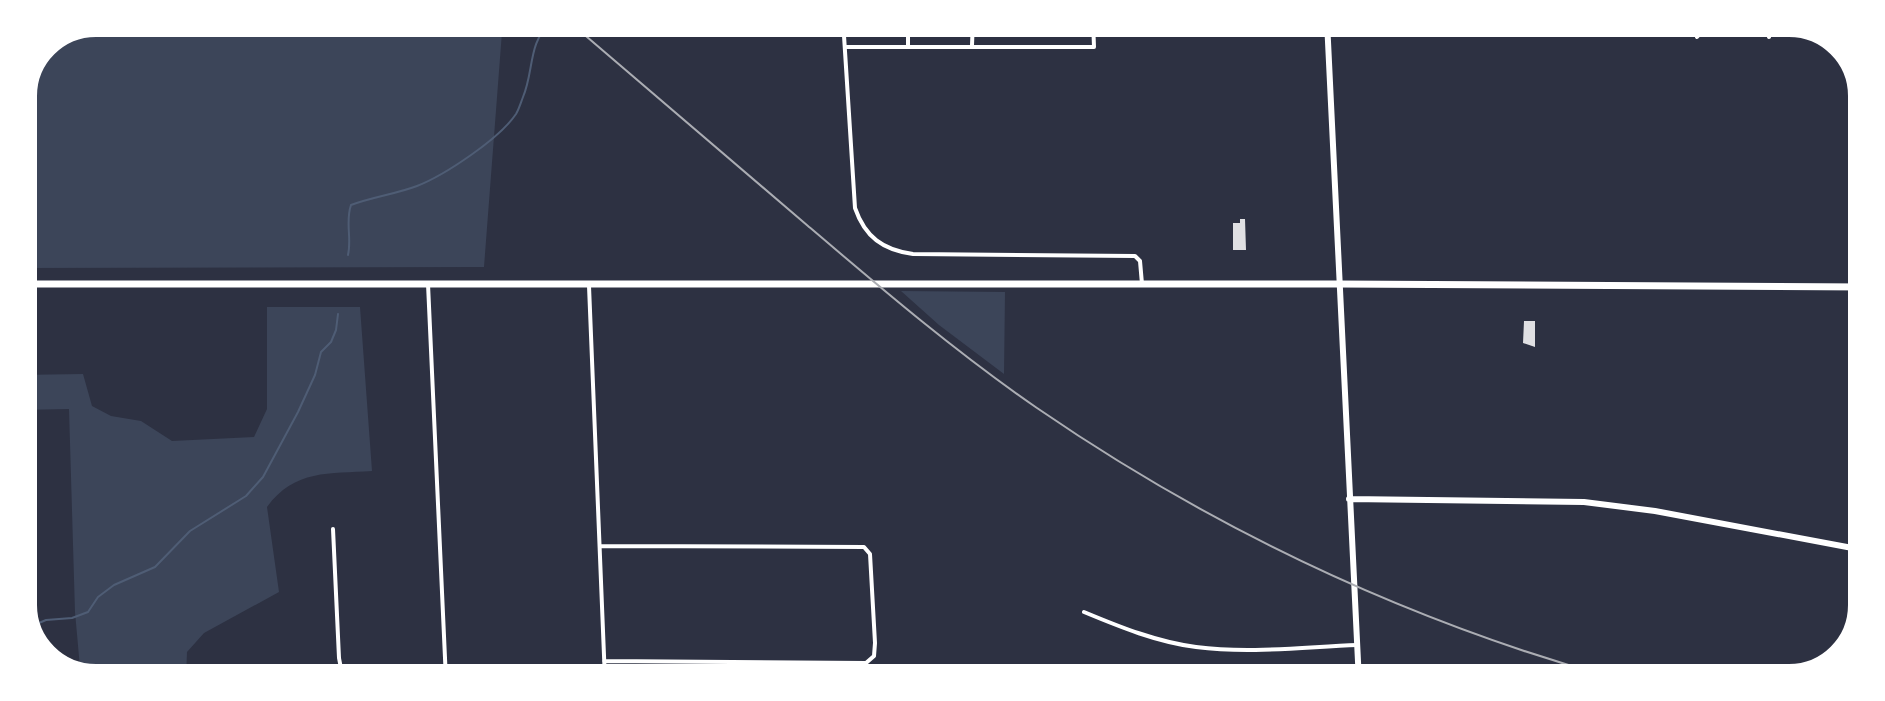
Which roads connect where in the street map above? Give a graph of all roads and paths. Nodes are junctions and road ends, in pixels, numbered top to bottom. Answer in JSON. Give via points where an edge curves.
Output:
{"nodes":[{"id":1,"x":844,"y":32,"type":"edge"},
{"id":2,"x":908,"y":32,"type":"edge"},
{"id":3,"x":973,"y":32,"type":"edge"},
{"id":4,"x":1093,"y":32,"type":"edge"},
{"id":5,"x":1327,"y":32,"type":"edge"},
{"id":6,"x":1702,"y":32,"type":"edge"},
{"id":7,"x":1767,"y":32,"type":"edge"},
{"id":8,"x":1697,"y":37,"type":"dead end"},
{"id":9,"x":1769,"y":37,"type":"dead end"},
{"id":10,"x":908,"y":45,"type":"junction"},
{"id":11,"x":972,"y":45,"type":"junction"},
{"id":12,"x":845,"y":47,"type":"junction"},
{"id":13,"x":589,"y":283,"type":"junction"},
{"id":14,"x":32,"y":284,"type":"edge"},
{"id":15,"x":428,"y":284,"type":"junction"},
{"id":16,"x":1142,"y":284,"type":"junction"},
{"id":17,"x":1338,"y":284,"type":"junction"},
{"id":18,"x":1853,"y":287,"type":"edge"},
{"id":19,"x":1349,"y":499,"type":"junction"},
{"id":20,"x":333,"y":529,"type":"dead end"},
{"id":21,"x":600,"y":546,"type":"junction"},
{"id":22,"x":1853,"y":548,"type":"edge"},
{"id":23,"x":1084,"y":612,"type":"dead end"},
{"id":24,"x":1357,"y":645,"type":"junction"},
{"id":25,"x":604,"y":661,"type":"junction"},
{"id":26,"x":341,"y":667,"type":"joint"},
{"id":27,"x":325,"y":669,"type":"edge"},
{"id":28,"x":446,"y":669,"type":"edge"},
{"id":29,"x":604,"y":669,"type":"edge"},
{"id":30,"x":1358,"y":669,"type":"edge"}],
"edges":[{"from":1,"to":12,"type":"street"},
{"from":2,"to":10,"type":"street"},
{"from":3,"to":11,"type":"street"},
{"from":4,"to":11,"type":"street","via":[[1094,47]]},
{"from":5,"to":17,"type":"main road"},
{"from":6,"to":8,"type":"street"},
{"from":7,"to":9,"type":"street"},
{"from":10,"to":11,"type":"street"},
{"from":10,"to":12,"type":"street"},
{"from":12,"to":16,"type":"street","via":[[855,208],[877,242],[913,254],[1127,254],[1140,261]]},
{"from":13,"to":15,"type":"main road"},
{"from":13,"to":16,"type":"main road"},
{"from":13,"to":21,"type":"street"},
{"from":14,"to":15,"type":"main road"},
{"from":15,"to":28,"type":"street"},
{"from":16,"to":17,"type":"main road"},
{"from":17,"to":18,"type":"main road"},
{"from":17,"to":19,"type":"main road"},
{"from":19,"to":22,"type":"main road","via":[[1584,502]]},
{"from":19,"to":24,"type":"main road"},
{"from":20,"to":26,"type":"street"},
{"from":21,"to":25,"type":"street"},
{"from":21,"to":25,"type":"street","via":[[856,546],[867,550],[870,561],[875,643],[874,656],[866,663]]},
{"from":23,"to":24,"type":"street","via":[[1196,647]]},
{"from":24,"to":30,"type":"main road"},
{"from":25,"to":29,"type":"street"},
{"from":26,"to":27,"type":"street"}]}
